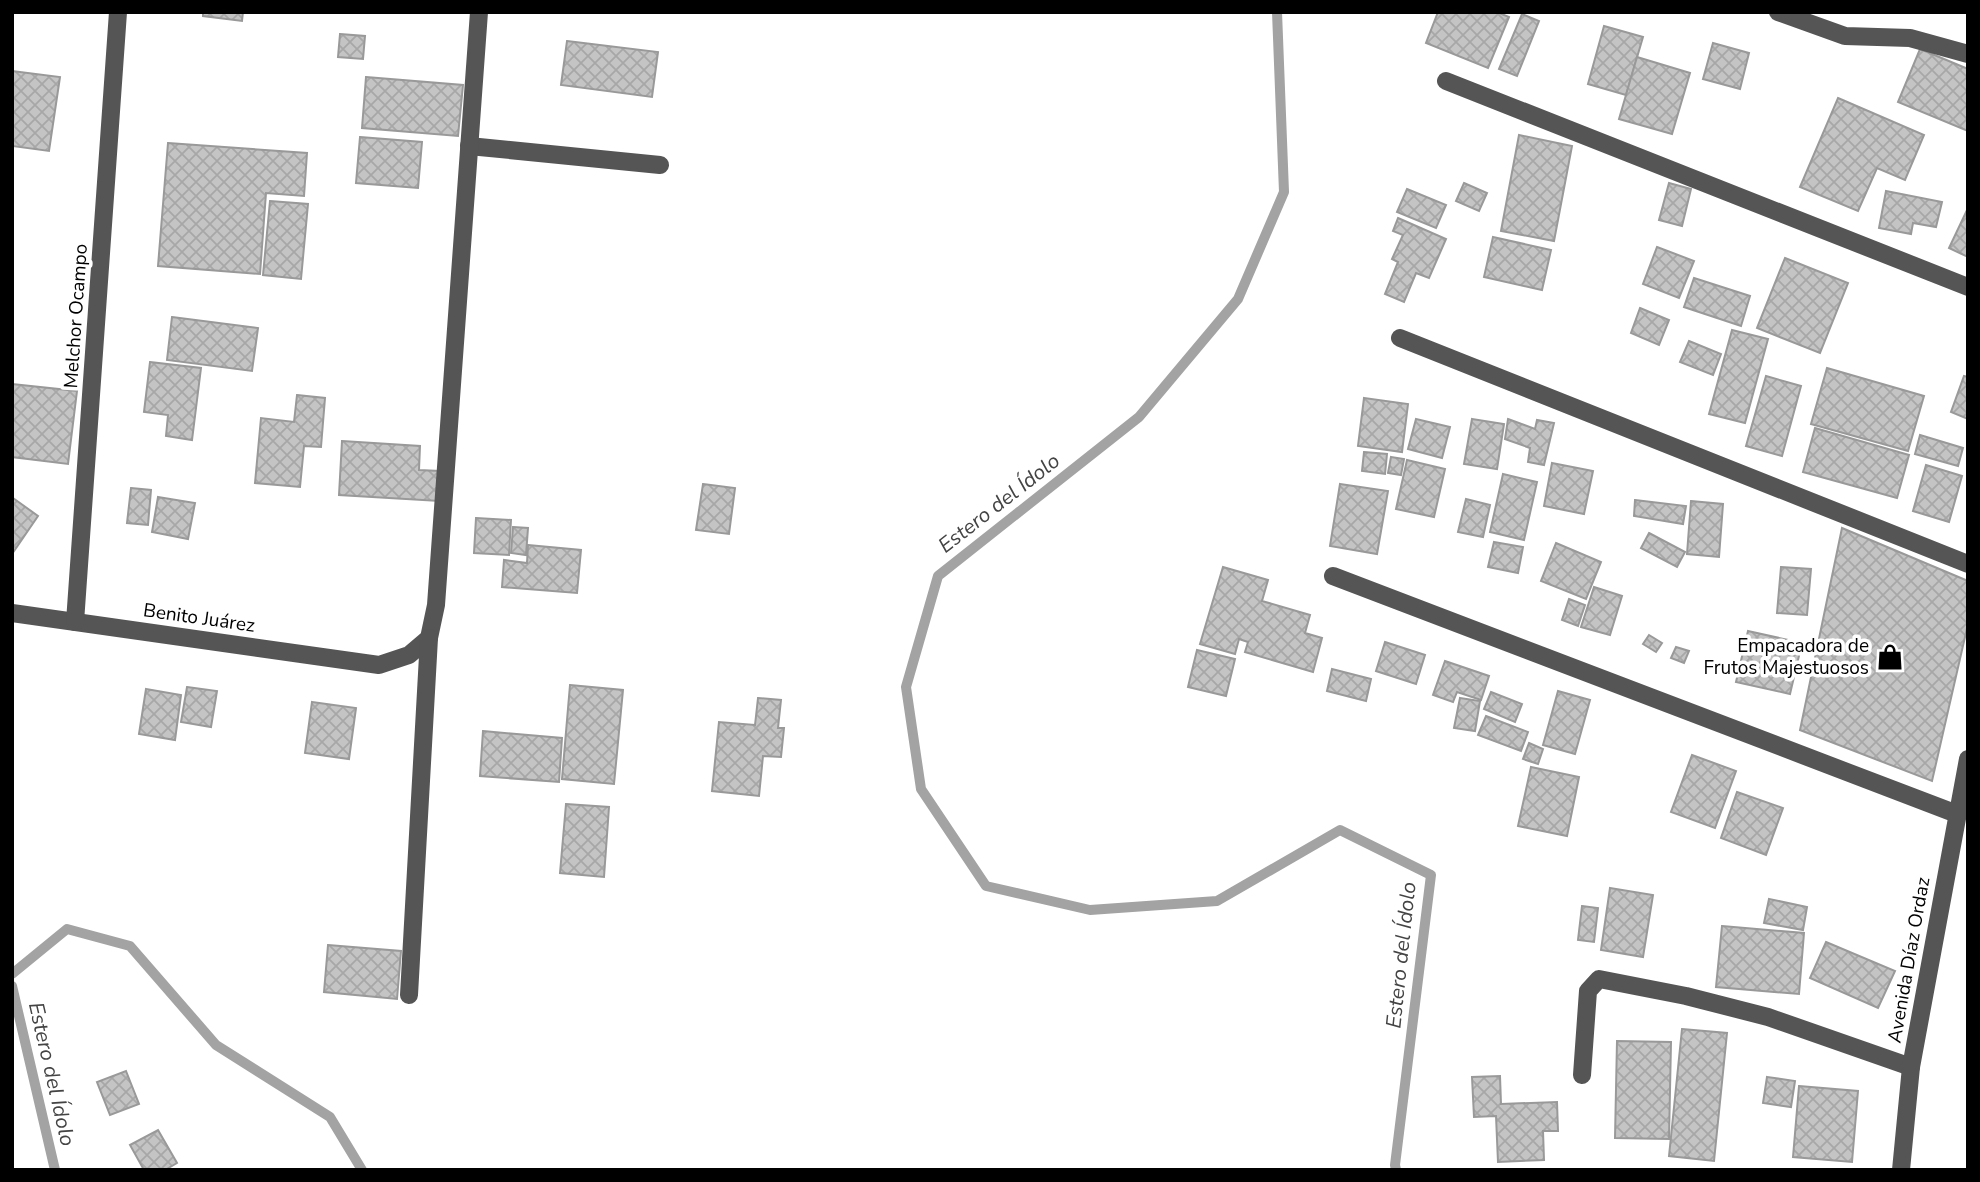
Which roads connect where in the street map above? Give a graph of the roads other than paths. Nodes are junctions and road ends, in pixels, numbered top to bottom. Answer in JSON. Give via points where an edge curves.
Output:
{"nodes":[{"id":1,"x":118,"y":12,"type":"edge"},
{"id":2,"x":479,"y":12,"type":"edge"},
{"id":3,"x":1778,"y":12,"type":"edge"},
{"id":4,"x":1968,"y":54,"type":"edge"},
{"id":5,"x":1446,"y":81,"type":"dead end"},
{"id":6,"x":469,"y":146,"type":"junction"},
{"id":7,"x":660,"y":165,"type":"dead end"},
{"id":8,"x":1968,"y":287,"type":"edge"},
{"id":9,"x":1401,"y":338,"type":"dead end"},
{"id":10,"x":1968,"y":564,"type":"edge"},
{"id":11,"x":1333,"y":576,"type":"dead end"},
{"id":12,"x":12,"y":613,"type":"edge"},
{"id":13,"x":75,"y":622,"type":"junction"},
{"id":14,"x":429,"y":638,"type":"junction"},
{"id":15,"x":1968,"y":759,"type":"edge"},
{"id":16,"x":1956,"y":814,"type":"junction"},
{"id":17,"x":410,"y":995,"type":"dead end"},
{"id":18,"x":1911,"y":1067,"type":"junction"},
{"id":19,"x":1582,"y":1075,"type":"dead end"},
{"id":20,"x":1901,"y":1170,"type":"edge"}],
"edges":[{"from":1,"to":13,"type":"street","name":"Melchor Ocampo"},
{"from":2,"to":6,"type":"street"},
{"from":3,"to":4,"type":"street","via":[[1845,36],[1910,38]]},
{"from":5,"to":8,"type":"street"},
{"from":6,"to":7,"type":"street"},
{"from":6,"to":14,"type":"street","via":[[436,605]]},
{"from":9,"to":10,"type":"street"},
{"from":11,"to":16,"type":"street"},
{"from":12,"to":13,"type":"street","name":"Benito Juárez"},
{"from":13,"to":14,"type":"street","name":"Benito Juárez","via":[[379,665],[410,656]]},
{"from":14,"to":17,"type":"street"},
{"from":15,"to":16,"type":"street","name":"Avenida Díaz Ordaz"},
{"from":16,"to":18,"type":"street","name":"Avenida Díaz Ordaz"},
{"from":18,"to":19,"type":"street","via":[[1768,1017],[1599,979],[1588,991]]},
{"from":18,"to":20,"type":"street","name":"Avenida Díaz Ordaz"}]}
